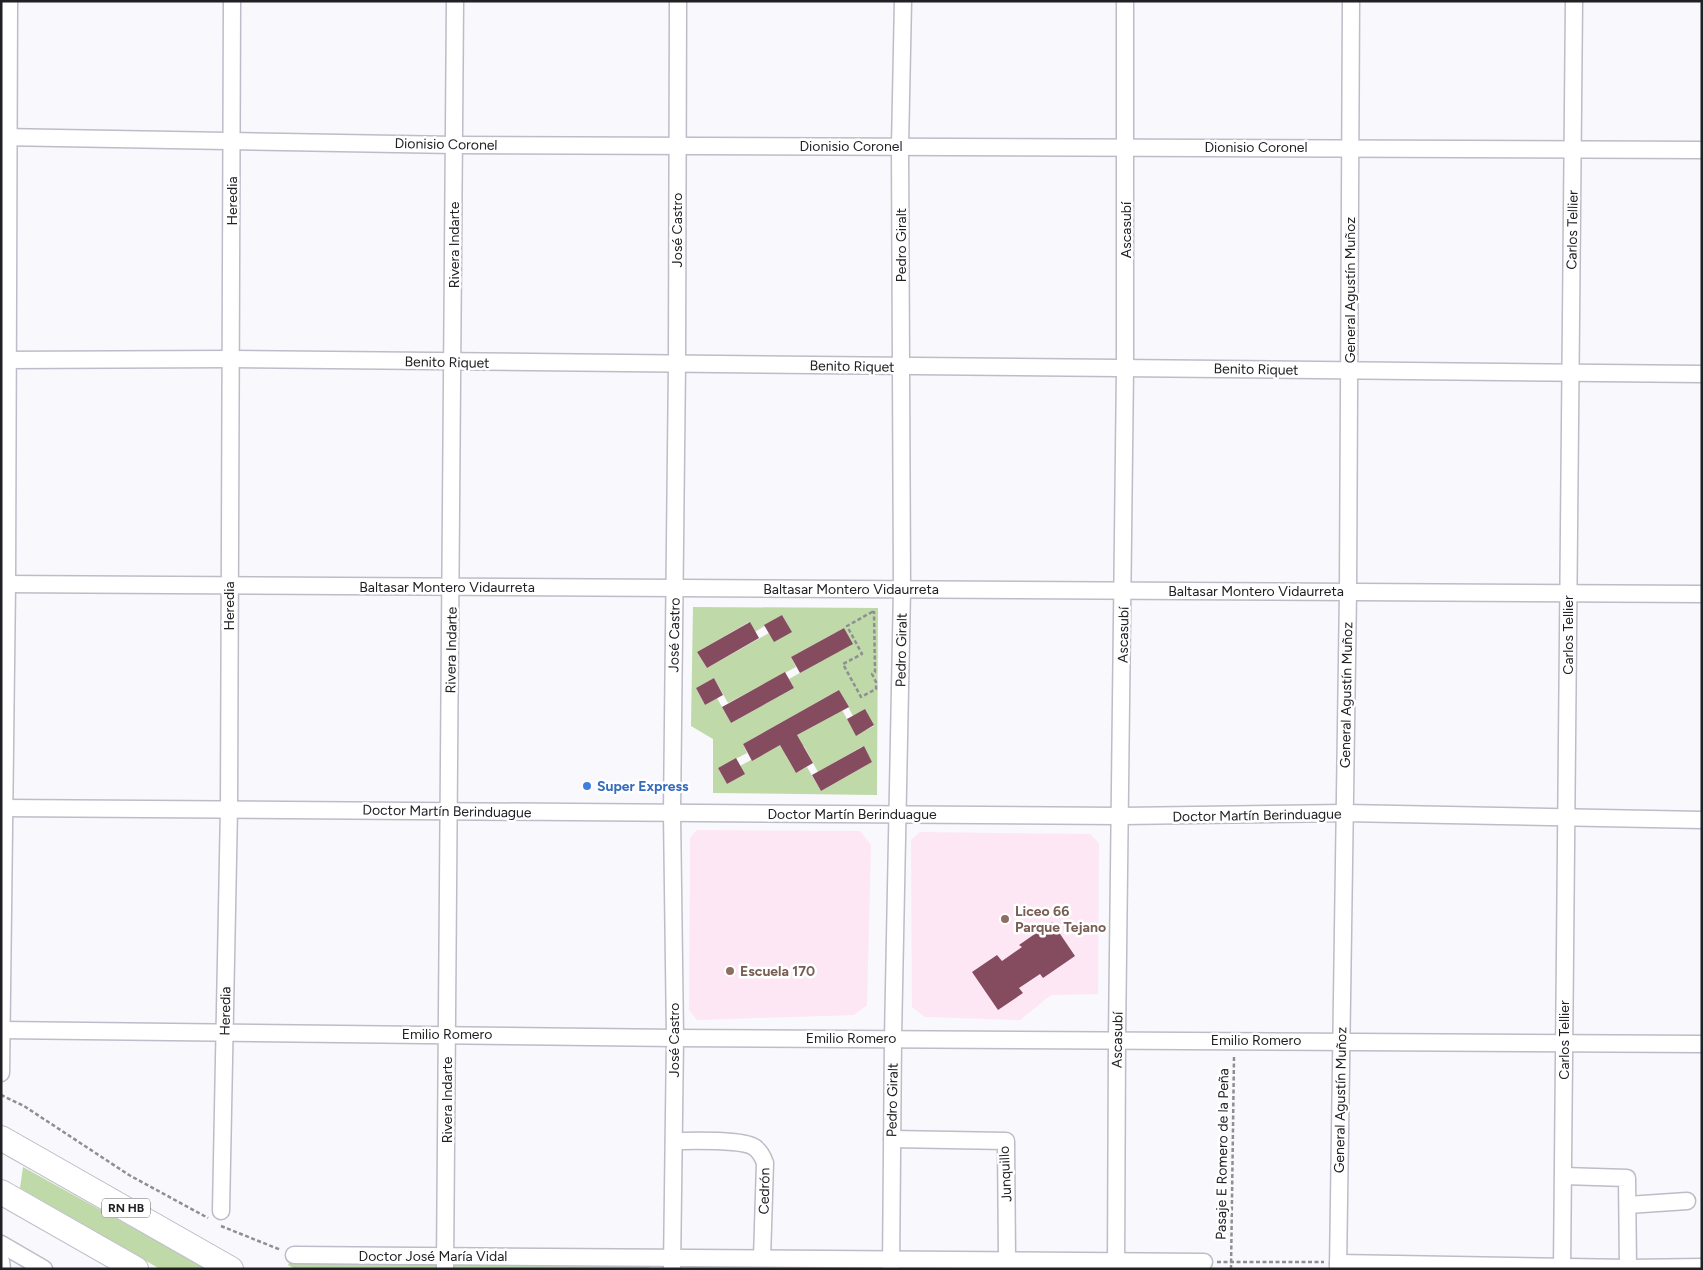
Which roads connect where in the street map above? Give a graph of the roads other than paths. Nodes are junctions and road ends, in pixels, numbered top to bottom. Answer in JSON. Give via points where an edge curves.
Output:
{"nodes":[{"id":1,"x":9,"y":1,"type":"edge"},
{"id":2,"x":232,"y":1,"type":"edge"},
{"id":3,"x":455,"y":1,"type":"edge"},
{"id":4,"x":678,"y":1,"type":"edge"},
{"id":5,"x":903,"y":1,"type":"edge"},
{"id":6,"x":1125,"y":1,"type":"edge"},
{"id":7,"x":1352,"y":1,"type":"edge"},
{"id":8,"x":1574,"y":1,"type":"edge"},
{"id":9,"x":5,"y":137,"type":"edge"},
{"id":10,"x":232,"y":140,"type":"junction"},
{"id":11,"x":454,"y":145,"type":"junction"},
{"id":12,"x":677,"y":146,"type":"junction"},
{"id":13,"x":900,"y":146,"type":"junction"},
{"id":14,"x":1126,"y":147,"type":"junction"},
{"id":15,"x":1351,"y":148,"type":"junction"},
{"id":16,"x":1573,"y":149,"type":"junction"},
{"id":17,"x":1702,"y":150,"type":"edge"},
{"id":18,"x":232,"y":359,"type":"junction"},
{"id":19,"x":5,"y":360,"type":"edge"},
{"id":20,"x":454,"y":362,"type":"junction"},
{"id":21,"x":677,"y":363,"type":"junction"},
{"id":22,"x":902,"y":367,"type":"junction"},
{"id":23,"x":1125,"y":368,"type":"junction"},
{"id":24,"x":1349,"y":370,"type":"junction"},
{"id":25,"x":1570,"y":372,"type":"junction"},
{"id":26,"x":1702,"y":374,"type":"edge"},
{"id":27,"x":4,"y":584,"type":"edge"},
{"id":28,"x":228,"y":586,"type":"junction"},
{"id":29,"x":452,"y":587,"type":"junction"},
{"id":30,"x":674,"y":588,"type":"junction"},
{"id":31,"x":902,"y":589,"type":"junction"},
{"id":32,"x":1123,"y":591,"type":"junction"},
{"id":33,"x":1348,"y":592,"type":"junction"},
{"id":34,"x":1568,"y":593,"type":"junction"},
{"id":35,"x":1702,"y":594,"type":"edge"},
{"id":36,"x":2,"y":808,"type":"edge"},
{"id":37,"x":228,"y":808,"type":"junction"},
{"id":38,"x":450,"y":812,"type":"junction"},
{"id":39,"x":672,"y":813,"type":"junction"},
{"id":40,"x":1344,"y":813,"type":"junction"},
{"id":41,"x":898,"y":815,"type":"junction"},
{"id":42,"x":1120,"y":816,"type":"junction"},
{"id":43,"x":1566,"y":819,"type":"junction"},
{"id":44,"x":1702,"y":820,"type":"edge"},
{"id":45,"x":2,"y":1030,"type":"edge"},
{"id":46,"x":225,"y":1033,"type":"junction"},
{"id":47,"x":448,"y":1034,"type":"junction"},
{"id":48,"x":675,"y":1038,"type":"junction"},
{"id":49,"x":892,"y":1038,"type":"junction"},
{"id":50,"x":1117,"y":1039,"type":"junction"},
{"id":51,"x":1340,"y":1040,"type":"junction"},
{"id":52,"x":1563,"y":1042,"type":"junction"},
{"id":53,"x":1702,"y":1044,"type":"edge"},
{"id":54,"x":1,"y":1073,"type":"edge"},
{"id":55,"x":892,"y":1138,"type":"junction"},
{"id":56,"x":674,"y":1141,"type":"junction"},
{"id":57,"x":11,"y":1144,"type":"edge"},
{"id":58,"x":1564,"y":1176,"type":"junction"},
{"id":59,"x":10,"y":1197,"type":"edge"},
{"id":60,"x":1687,"y":1201,"type":"dead end"},
{"id":61,"x":1628,"y":1205,"type":"junction"},
{"id":62,"x":218,"y":1219,"type":"road end"},
{"id":63,"x":1,"y":1244,"type":"edge"},
{"id":64,"x":294,"y":1255,"type":"road end"},
{"id":65,"x":762,"y":1258,"type":"junction"},
{"id":66,"x":1007,"y":1260,"type":"junction"},
{"id":67,"x":1,"y":1261,"type":"edge"},
{"id":68,"x":446,"y":1262,"type":"edge"},
{"id":69,"x":1204,"y":1262,"type":"road end"},
{"id":70,"x":672,"y":1263,"type":"edge"},
{"id":71,"x":891,"y":1264,"type":"edge"},
{"id":72,"x":1116,"y":1265,"type":"edge"},
{"id":73,"x":1338,"y":1266,"type":"edge"},
{"id":74,"x":1562,"y":1267,"type":"edge"},
{"id":75,"x":1702,"y":1267,"type":"edge"},
{"id":76,"x":1628,"y":1268,"type":"edge"},
{"id":77,"x":2,"y":1269,"type":"edge"},
{"id":78,"x":44,"y":1269,"type":"edge"},
{"id":79,"x":136,"y":1269,"type":"edge"},
{"id":80,"x":231,"y":1269,"type":"edge"}],
"edges":[{"from":1,"to":9,"type":"street"},
{"from":2,"to":10,"type":"street","name":"Heredia"},
{"from":3,"to":11,"type":"street","name":"Rivera Indarte"},
{"from":4,"to":12,"type":"street","name":"José Castro"},
{"from":5,"to":13,"type":"street","name":"Pedro Giralt"},
{"from":6,"to":14,"type":"street","name":"Ascasubí"},
{"from":7,"to":15,"type":"street","name":"General Agustín Muñoz"},
{"from":8,"to":16,"type":"street","name":"Carlos Tellier"},
{"from":9,"to":10,"type":"street","name":"Dionisio Coronel"},
{"from":9,"to":19,"type":"street"},
{"from":10,"to":11,"type":"street","name":"Dionisio Coronel"},
{"from":10,"to":18,"type":"street","name":"Heredia"},
{"from":11,"to":12,"type":"street","name":"Dionisio Coronel"},
{"from":11,"to":20,"type":"street","name":"Rivera Indarte"},
{"from":12,"to":13,"type":"street","name":"Dionisio Coronel"},
{"from":12,"to":21,"type":"street","name":"José Castro"},
{"from":13,"to":14,"type":"street","name":"Dionisio Coronel"},
{"from":13,"to":22,"type":"street","name":"Pedro Giralt"},
{"from":14,"to":15,"type":"street","name":"Dionisio Coronel"},
{"from":14,"to":23,"type":"street","name":"Ascasubí"},
{"from":15,"to":16,"type":"street","name":"Dionisio Coronel"},
{"from":15,"to":24,"type":"street","name":"General Agustín Muñoz"},
{"from":16,"to":17,"type":"street","name":"Dionisio Coronel"},
{"from":16,"to":25,"type":"street","name":"Carlos Tellier"},
{"from":18,"to":19,"type":"street","name":"Benito Riquet"},
{"from":18,"to":20,"type":"street","name":"Benito Riquet"},
{"from":18,"to":28,"type":"street","name":"Heredia"},
{"from":19,"to":27,"type":"street"},
{"from":20,"to":21,"type":"street","name":"Benito Riquet"},
{"from":20,"to":29,"type":"street","name":"Rivera Indarte"},
{"from":21,"to":22,"type":"street","name":"Benito Riquet"},
{"from":21,"to":30,"type":"street","name":"José Castro"},
{"from":22,"to":23,"type":"street","name":"Benito Riquet"},
{"from":22,"to":31,"type":"street","name":"Pedro Giralt"},
{"from":23,"to":24,"type":"street","name":"Benito Riquet"},
{"from":23,"to":32,"type":"street","name":"Ascasubí"},
{"from":24,"to":25,"type":"street","name":"Benito Riquet"},
{"from":24,"to":33,"type":"street","name":"General Agustín Muñoz"},
{"from":25,"to":26,"type":"street","name":"Benito Riquet"},
{"from":25,"to":34,"type":"street","name":"Carlos Tellier"},
{"from":27,"to":28,"type":"street","name":"Baltasar Montero Vidaurreta"},
{"from":27,"to":36,"type":"street"},
{"from":28,"to":29,"type":"street","name":"Baltasar Montero Vidaurreta"},
{"from":28,"to":37,"type":"street","name":"Heredia"},
{"from":29,"to":30,"type":"street","name":"Baltasar Montero Vidaurreta"},
{"from":29,"to":38,"type":"street","name":"Rivera Indarte"},
{"from":30,"to":31,"type":"street","name":"Baltasar Montero Vidaurreta"},
{"from":30,"to":39,"type":"street","name":"José Castro"},
{"from":31,"to":32,"type":"street","name":"Baltasar Montero Vidaurreta"},
{"from":31,"to":41,"type":"street","name":"Pedro Giralt"},
{"from":32,"to":33,"type":"street","name":"Baltasar Montero Vidaurreta"},
{"from":32,"to":42,"type":"street","name":"Ascasubí"},
{"from":33,"to":34,"type":"street","name":"Baltasar Montero Vidaurreta"},
{"from":33,"to":40,"type":"street","name":"General Agustín Muñoz"},
{"from":34,"to":35,"type":"street","name":"Baltasar Montero Vidaurreta"},
{"from":34,"to":43,"type":"street","name":"Carlos Tellier"},
{"from":36,"to":37,"type":"street","name":"Doctor Martín Berinduague"},
{"from":36,"to":45,"type":"street"},
{"from":37,"to":38,"type":"street","name":"Doctor Martín Berinduague"},
{"from":37,"to":46,"type":"street","name":"Heredia"},
{"from":38,"to":39,"type":"street","name":"Doctor Martín Berinduague"},
{"from":38,"to":47,"type":"street","name":"Rivera Indarte"},
{"from":39,"to":41,"type":"street","name":"Doctor Martín Berinduague"},
{"from":39,"to":48,"type":"street","name":"José Castro"},
{"from":40,"to":42,"type":"street","name":"Doctor Martín Berinduague"},
{"from":40,"to":43,"type":"street","name":"Doctor Martín Berinduague"},
{"from":40,"to":51,"type":"street","name":"General Agustín Muñoz"},
{"from":41,"to":42,"type":"street","name":"Doctor Martín Berinduague"},
{"from":41,"to":49,"type":"street","name":"Pedro Giralt"},
{"from":42,"to":50,"type":"street","name":"Ascasubí"},
{"from":43,"to":44,"type":"street","name":"Doctor Martín Berinduague"},
{"from":43,"to":52,"type":"street","name":"Carlos Tellier"},
{"from":45,"to":46,"type":"street","name":"Emilio Romero"},
{"from":45,"to":54,"type":"street"},
{"from":46,"to":47,"type":"street","name":"Emilio Romero"},
{"from":46,"to":62,"type":"street","name":"Heredia"},
{"from":47,"to":48,"type":"street","name":"Emilio Romero"},
{"from":47,"to":68,"type":"street","name":"Rivera Indarte"},
{"from":48,"to":49,"type":"street","name":"Emilio Romero"},
{"from":48,"to":56,"type":"street","name":"José Castro"},
{"from":49,"to":50,"type":"street","name":"Emilio Romero"},
{"from":49,"to":55,"type":"street","name":"Pedro Giralt"},
{"from":50,"to":51,"type":"street","name":"Emilio Romero"},
{"from":50,"to":72,"type":"street","name":"Ascasubí"},
{"from":51,"to":52,"type":"street","name":"Emilio Romero"},
{"from":51,"to":73,"type":"street","name":"General Agustín Muñoz"},
{"from":52,"to":53,"type":"street","name":"Emilio Romero"},
{"from":52,"to":58,"type":"street","name":"Carlos Tellier"},
{"from":55,"to":66,"type":"street","name":"Junquillo","via":[[1006,1141]]},
{"from":55,"to":71,"type":"street","name":"Pedro Giralt"},
{"from":56,"to":65,"type":"street","name":"Cedrón","via":[[741,1143],[760,1153],[765,1163]]},
{"from":56,"to":70,"type":"street","name":"José Castro"},
{"from":57,"to":80,"type":"highway","number":"RN HB"},
{"from":58,"to":61,"type":"street","via":[[1627,1178]]},
{"from":58,"to":74,"type":"street","name":"Carlos Tellier"},
{"from":59,"to":79,"type":"highway"},
{"from":60,"to":61,"type":"street"},
{"from":61,"to":76,"type":"street"},
{"from":63,"to":78,"type":"street"},
{"from":64,"to":68,"type":"street","name":"Doctor José María Vidal"},
{"from":65,"to":70,"type":"street","name":"Doctor José María Vidal"},
{"from":65,"to":71,"type":"street","name":"Doctor José María Vidal"},
{"from":66,"to":71,"type":"street","name":"Doctor José María Vidal"},
{"from":66,"to":72,"type":"street","name":"Doctor José María Vidal"},
{"from":67,"to":77,"type":"street"},
{"from":68,"to":70,"type":"street","name":"Doctor José María Vidal"},
{"from":69,"to":72,"type":"street","name":"Doctor José María Vidal"},
{"from":73,"to":74,"type":"street"},
{"from":74,"to":76,"type":"street"},
{"from":75,"to":76,"type":"street"}]}
